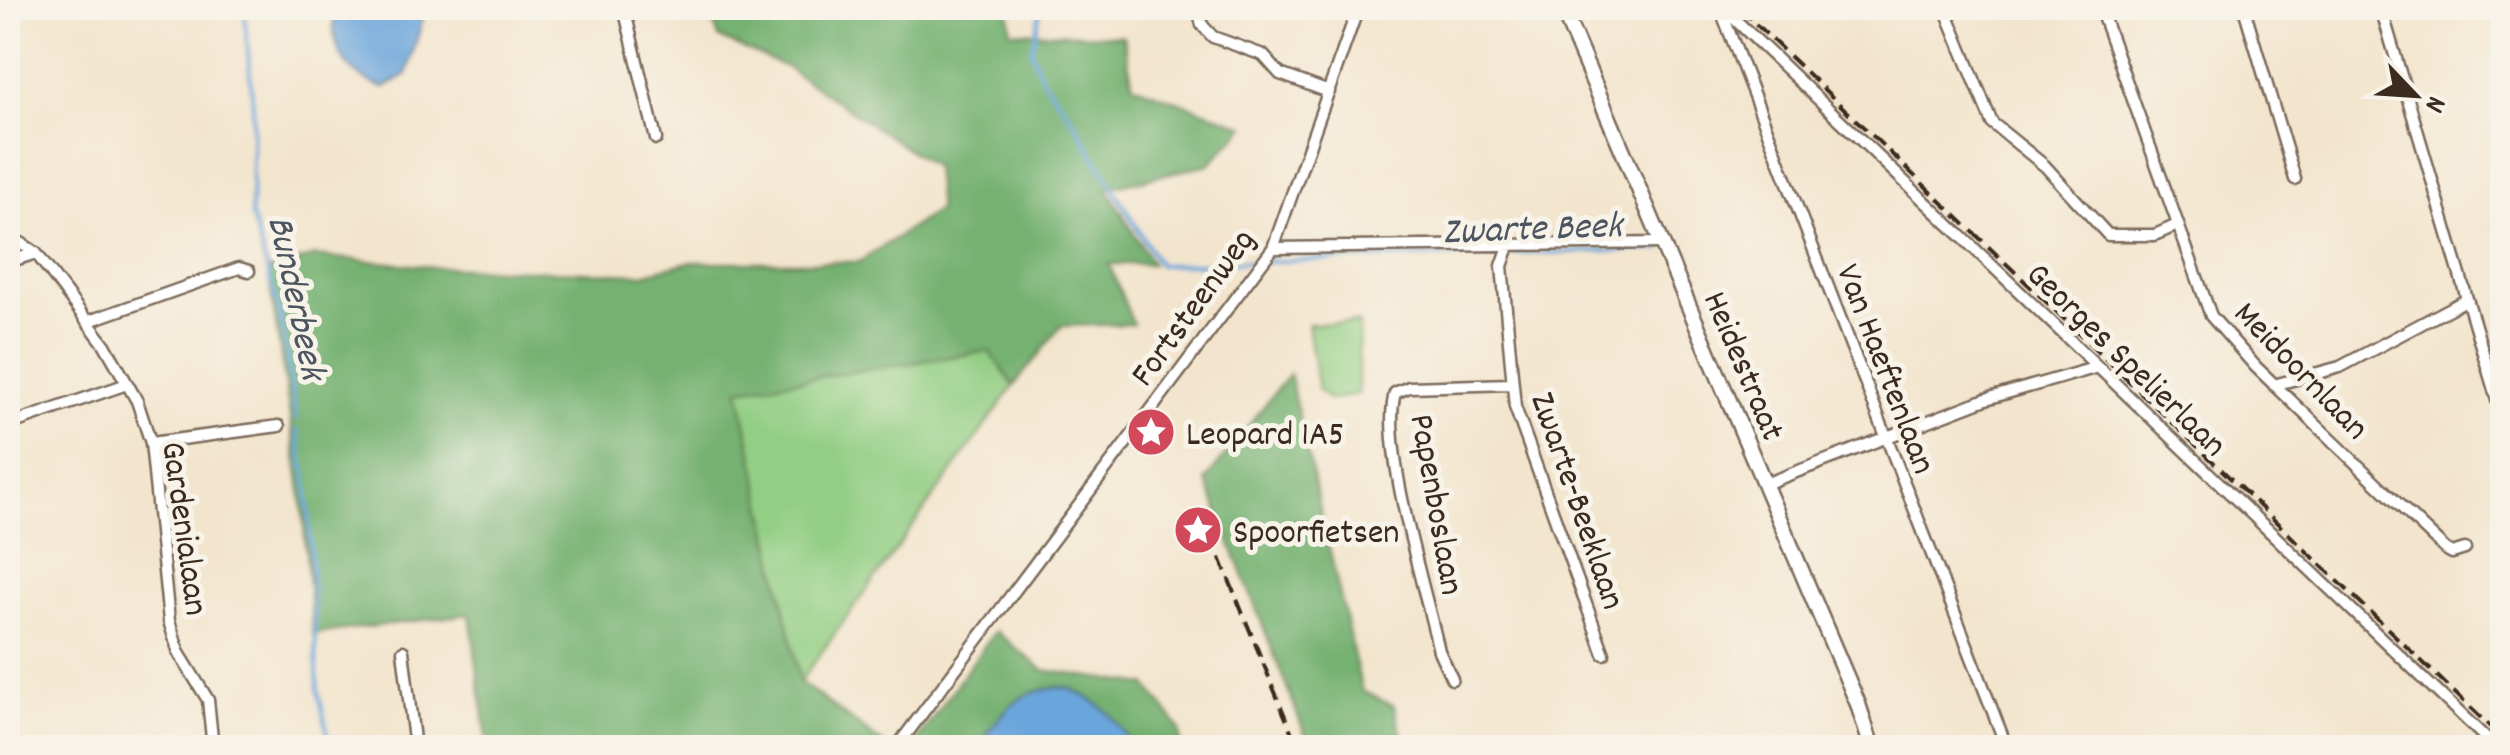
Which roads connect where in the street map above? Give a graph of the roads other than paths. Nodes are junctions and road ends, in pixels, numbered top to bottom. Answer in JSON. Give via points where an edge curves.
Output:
{"nodes":[{"id":1,"x":624,"y":8,"type":"edge"},
{"id":2,"x":1198,"y":8,"type":"edge"},
{"id":3,"x":1358,"y":8,"type":"edge"},
{"id":4,"x":1562,"y":8,"type":"edge"},
{"id":5,"x":1721,"y":8,"type":"edge"},
{"id":6,"x":1944,"y":8,"type":"edge"},
{"id":7,"x":2100,"y":8,"type":"edge"},
{"id":8,"x":2244,"y":8,"type":"edge"},
{"id":9,"x":2382,"y":8,"type":"edge"},
{"id":10,"x":1329,"y":92,"type":"junction"},
{"id":11,"x":656,"y":139,"type":"dead end"},
{"id":12,"x":2295,"y":179,"type":"dead end"},
{"id":13,"x":2177,"y":226,"type":"junction"},
{"id":14,"x":1661,"y":242,"type":"junction"},
{"id":15,"x":1510,"y":243,"type":"junction"},
{"id":16,"x":8,"y":245,"type":"edge"},
{"id":17,"x":1272,"y":248,"type":"junction"},
{"id":18,"x":36,"y":253,"type":"junction"},
{"id":19,"x":8,"y":262,"type":"edge"},
{"id":20,"x":249,"y":271,"type":"dead end"},
{"id":21,"x":2466,"y":300,"type":"junction"},
{"id":22,"x":89,"y":321,"type":"junction"},
{"id":23,"x":2098,"y":368,"type":"junction"},
{"id":24,"x":127,"y":384,"type":"junction"},
{"id":25,"x":1512,"y":384,"type":"junction"},
{"id":26,"x":2274,"y":385,"type":"junction"},
{"id":27,"x":2502,"y":418,"type":"edge"},
{"id":28,"x":8,"y":425,"type":"edge"},
{"id":29,"x":279,"y":426,"type":"dead end"},
{"id":30,"x":1886,"y":439,"type":"junction"},
{"id":31,"x":151,"y":443,"type":"junction"},
{"id":32,"x":1765,"y":484,"type":"junction"},
{"id":33,"x":2464,"y":549,"type":"dead end"},
{"id":34,"x":403,"y":651,"type":"dead end"},
{"id":35,"x":1604,"y":654,"type":"dead end"},
{"id":36,"x":1452,"y":678,"type":"dead end"},
{"id":37,"x":213,"y":748,"type":"edge"},
{"id":38,"x":415,"y":748,"type":"edge"},
{"id":39,"x":896,"y":748,"type":"edge"},
{"id":40,"x":1872,"y":748,"type":"edge"},
{"id":41,"x":2007,"y":748,"type":"edge"},
{"id":42,"x":2496,"y":748,"type":"edge"}],
"edges":[{"from":1,"to":11,"type":"street"},
{"from":2,"to":10,"type":"street","via":[[1213,37],[1264,55],[1280,74]]},
{"from":3,"to":10,"type":"street","name":"Fortsteenweg"},
{"from":4,"to":14,"type":"street","name":"Heidestraat"},
{"from":5,"to":23,"type":"street","name":"Georges Spelierlaan"},
{"from":5,"to":30,"type":"street","name":"Van Haeftenlaan"},
{"from":6,"to":13,"type":"street","via":[[1992,122],[2046,166],[2108,235]]},
{"from":7,"to":13,"type":"street","name":"Meidoornlaan"},
{"from":8,"to":12,"type":"street"},
{"from":9,"to":21,"type":"street"},
{"from":10,"to":17,"type":"street","name":"Fortsteenweg"},
{"from":13,"to":26,"type":"street","name":"Meidoornlaan","via":[[2212,316]]},
{"from":14,"to":15,"type":"street"},
{"from":14,"to":32,"type":"street","name":"Heidestraat"},
{"from":15,"to":17,"type":"street"},
{"from":15,"to":25,"type":"street","name":"Zwarte-Beeklaan","via":[[1502,266]]},
{"from":16,"to":18,"type":"street","via":[[21,243]]},
{"from":17,"to":39,"type":"street","name":"Fortsteenweg"},
{"from":18,"to":19,"type":"street"},
{"from":18,"to":22,"type":"street","name":"Gardenialaan"},
{"from":20,"to":22,"type":"street","via":[[239,268]]},
{"from":21,"to":26,"type":"street","via":[[2340,367]]},
{"from":21,"to":27,"type":"street"},
{"from":22,"to":24,"type":"street","name":"Gardenialaan"},
{"from":23,"to":30,"type":"street","via":[[1986,399]]},
{"from":23,"to":42,"type":"street","name":"Georges Spelierlaan"},
{"from":24,"to":28,"type":"street"},
{"from":24,"to":31,"type":"street","name":"Gardenialaan"},
{"from":25,"to":35,"type":"street","name":"Zwarte-Beeklaan"},
{"from":25,"to":36,"type":"street","name":"Papenboslaan","via":[[1409,387],[1393,402],[1396,459],[1439,651]]},
{"from":26,"to":33,"type":"street","name":"Meidoornlaan","via":[[2445,549]]},
{"from":29,"to":31,"type":"street"},
{"from":30,"to":32,"type":"street"},
{"from":30,"to":41,"type":"street","name":"Van Haeftenlaan"},
{"from":31,"to":37,"type":"street","name":"Gardenialaan","via":[[169,621],[179,653],[208,700]]},
{"from":32,"to":40,"type":"street","name":"Heidestraat"},
{"from":34,"to":38,"type":"street"}]}
